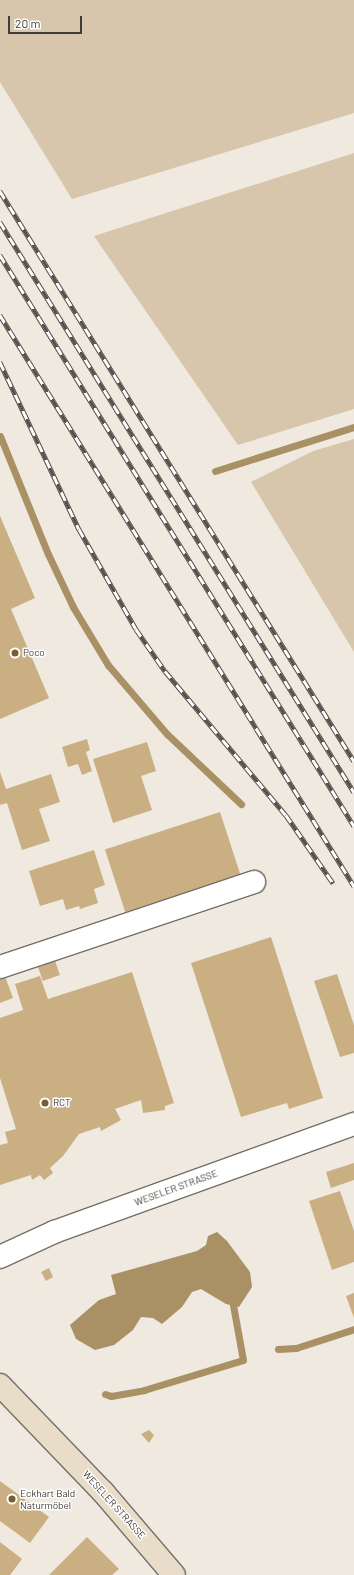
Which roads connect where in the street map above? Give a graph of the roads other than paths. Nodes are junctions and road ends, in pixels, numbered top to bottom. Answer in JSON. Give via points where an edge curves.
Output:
{"nodes":[{"id":1,"x":254,"y":882,"type":"dead end"},
{"id":2,"x":0,"y":967,"type":"edge"},
{"id":3,"x":354,"y":1124,"type":"edge"},
{"id":4,"x":0,"y":1257,"type":"edge"},
{"id":5,"x":0,"y":1385,"type":"edge"},
{"id":6,"x":174,"y":1575,"type":"edge"}],
"edges":[{"from":1,"to":2,"type":"street"},
{"from":3,"to":4,"type":"street","name":"WESELER STRASSE","via":[[54,1232]]},
{"from":5,"to":6,"type":"main road","name":"WESELER STRASSE","via":[[103,1492]]}]}
